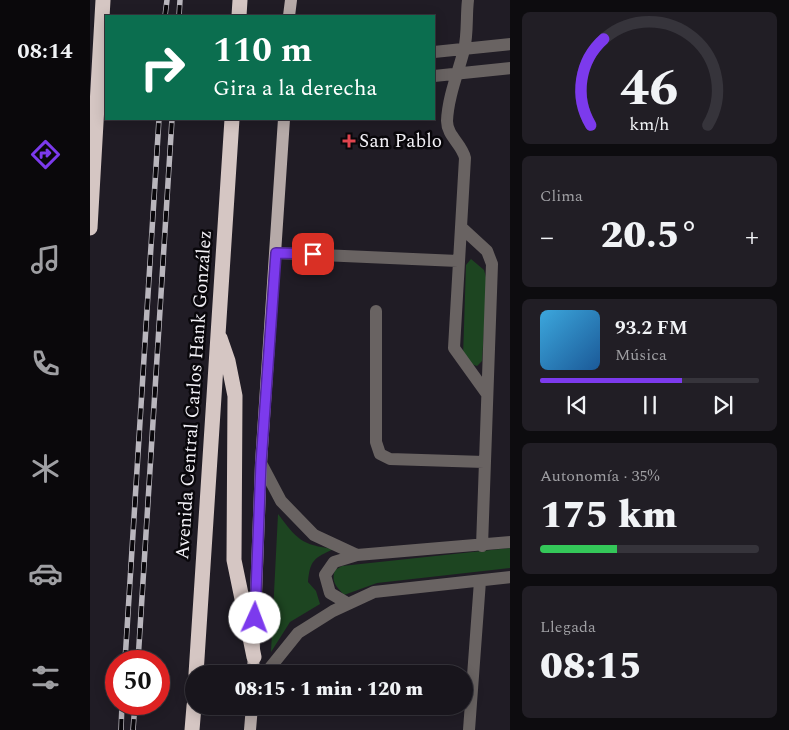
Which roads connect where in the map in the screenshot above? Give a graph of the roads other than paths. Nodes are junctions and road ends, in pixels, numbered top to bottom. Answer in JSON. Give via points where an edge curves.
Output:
{"nodes":[{"id":1,"x":103,"y":0,"type":"edge"},
{"id":2,"x":240,"y":0,"type":"edge"},
{"id":3,"x":291,"y":0,"type":"edge"},
{"id":4,"x":468,"y":0,"type":"edge"},
{"id":5,"x":239,"y":15,"type":"edge"},
{"id":6,"x":289,"y":15,"type":"edge"},
{"id":7,"x":510,"y":44,"type":"edge"},
{"id":8,"x":464,"y":49,"type":"junction"},
{"id":9,"x":435,"y":52,"type":"edge"},
{"id":10,"x":510,"y":68,"type":"edge"},
{"id":11,"x":456,"y":74,"type":"junction"},
{"id":12,"x":435,"y":76,"type":"edge"},
{"id":13,"x":232,"y":120,"type":"edge"},
{"id":14,"x":284,"y":120,"type":"edge"},
{"id":15,"x":90,"y":228,"type":"edge"},
{"id":16,"x":462,"y":228,"type":"junction"},
{"id":17,"x":276,"y":253,"type":"junction"},
{"id":18,"x":458,"y":261,"type":"junction"},
{"id":19,"x":376,"y":312,"type":"dead end"},
{"id":20,"x":218,"y":333,"type":"junction"},
{"id":21,"x":487,"y":394,"type":"junction"},
{"id":22,"x":484,"y":462,"type":"junction"},
{"id":23,"x":261,"y":463,"type":"junction"},
{"id":24,"x":510,"y":542,"type":"edge"},
{"id":25,"x":482,"y":546,"type":"junction"},
{"id":26,"x":357,"y":555,"type":"junction"},
{"id":27,"x":510,"y":577,"type":"edge"},
{"id":28,"x":480,"y":581,"type":"junction"},
{"id":29,"x":347,"y":603,"type":"junction"},
{"id":30,"x":254,"y":657,"type":"junction"},
{"id":31,"x":197,"y":665,"type":"edge"},
{"id":32,"x":254,"y":665,"type":"edge"},
{"id":33,"x":272,"y":665,"type":"edge"},
{"id":34,"x":193,"y":715,"type":"edge"},
{"id":35,"x":251,"y":715,"type":"edge"},
{"id":36,"x":192,"y":730,"type":"edge"},
{"id":37,"x":250,"y":730,"type":"edge"},
{"id":38,"x":469,"y":730,"type":"edge"}],
"edges":[{"from":1,"to":15,"type":"highway"},
{"from":2,"to":5,"type":"highway"},
{"from":3,"to":6,"type":"main road"},
{"from":4,"to":8,"type":"street"},
{"from":7,"to":8,"type":"street"},
{"from":8,"to":9,"type":"street"},
{"from":8,"to":11,"type":"street"},
{"from":10,"to":11,"type":"street"},
{"from":11,"to":12,"type":"street"},
{"from":11,"to":16,"type":"street","via":[[447,122],[465,158]]},
{"from":13,"to":20,"type":"highway","name":"Avenida Central Carlos Hank González"},
{"from":14,"to":17,"type":"main road"},
{"from":16,"to":18,"type":"street"},
{"from":16,"to":21,"type":"street","via":[[492,259]]},
{"from":17,"to":18,"type":"street"},
{"from":17,"to":23,"type":"main road"},
{"from":18,"to":21,"type":"street","via":[[454,348]]},
{"from":19,"to":22,"type":"street","via":[[376,442],[380,454],[390,459]]},
{"from":20,"to":30,"type":"highway","via":[[235,396],[234,560]]},
{"from":20,"to":31,"type":"highway","name":"Avenida Central Carlos Hank González"},
{"from":21,"to":22,"type":"street"},
{"from":22,"to":25,"type":"street"},
{"from":23,"to":26,"type":"street","via":[[281,501],[314,535]]},
{"from":23,"to":30,"type":"main road"},
{"from":24,"to":25,"type":"street"},
{"from":25,"to":26,"type":"street"},
{"from":26,"to":29,"type":"street","via":[[334,562],[325,575],[330,592]]},
{"from":27,"to":28,"type":"street"},
{"from":28,"to":29,"type":"street","via":[[374,592]]},
{"from":28,"to":38,"type":"street"},
{"from":29,"to":33,"type":"street","via":[[298,633]]},
{"from":30,"to":32,"type":"main road"},
{"from":34,"to":36,"type":"highway"},
{"from":35,"to":37,"type":"main road"}]}
